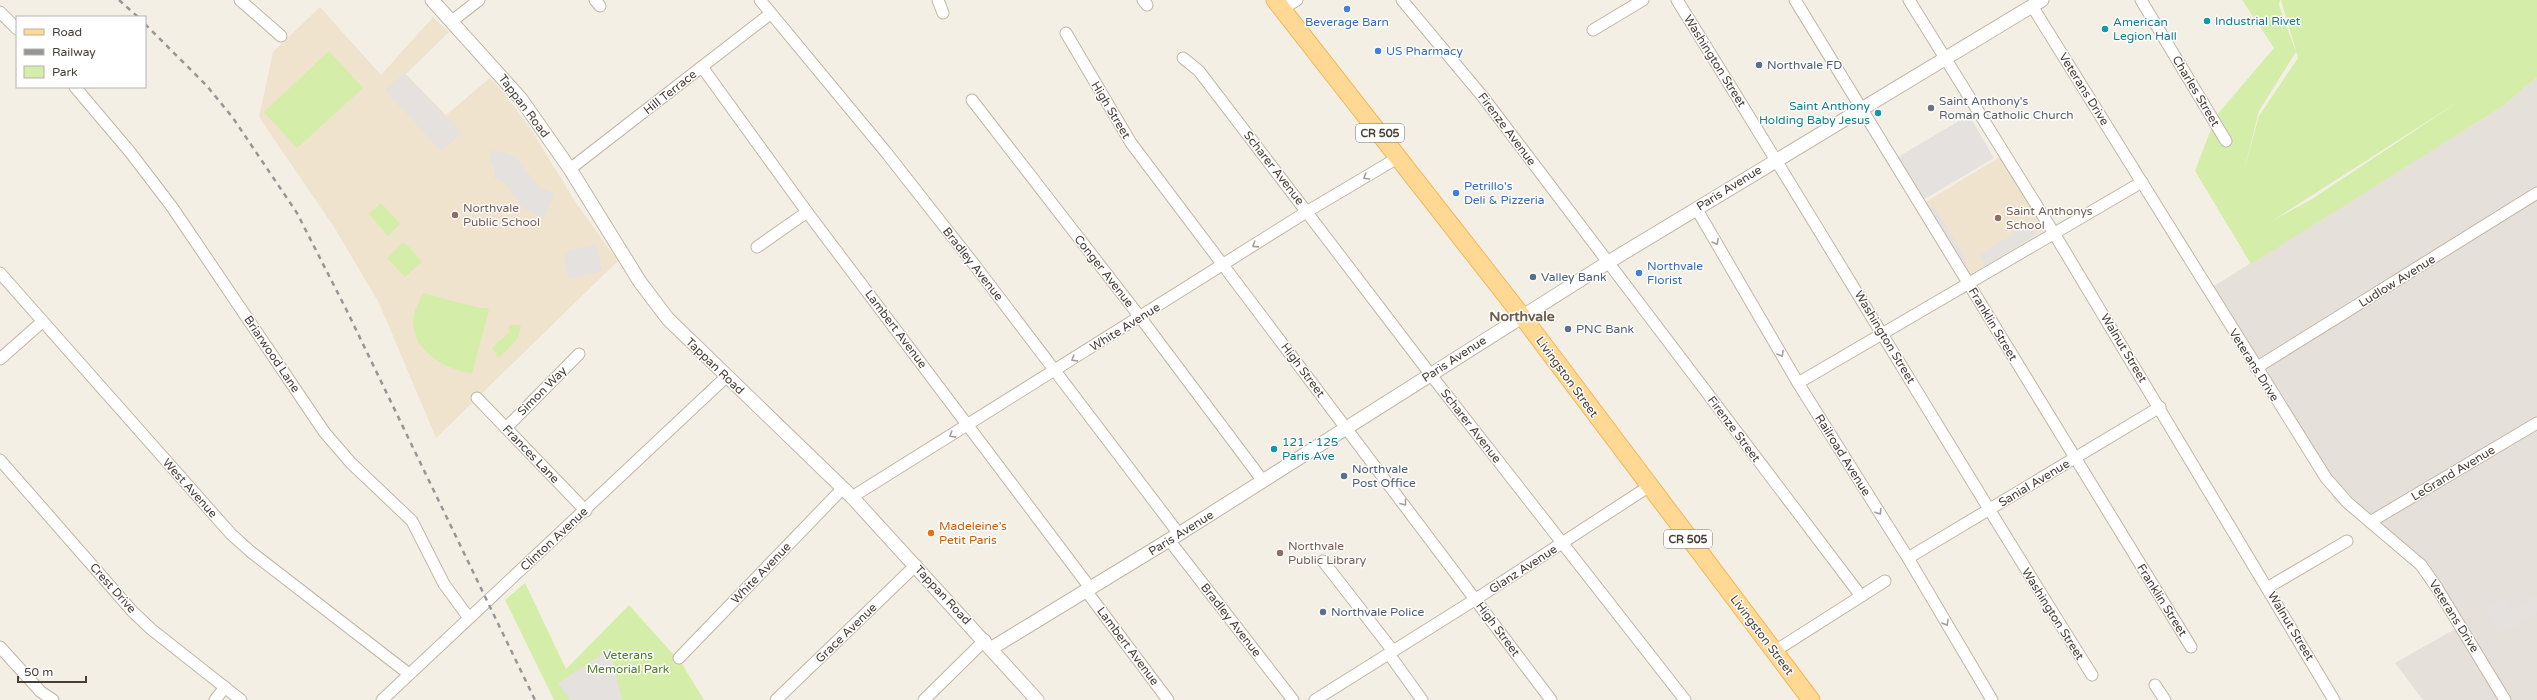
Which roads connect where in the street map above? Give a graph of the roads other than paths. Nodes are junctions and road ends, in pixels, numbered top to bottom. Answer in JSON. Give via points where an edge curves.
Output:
{"nodes":[{"id":1,"x":240,"y":0,"type":"edge"},
{"id":2,"x":432,"y":0,"type":"edge"},
{"id":3,"x":479,"y":0,"type":"edge"},
{"id":4,"x":760,"y":0,"type":"edge"},
{"id":5,"x":938,"y":0,"type":"edge"},
{"id":6,"x":1297,"y":0,"type":"edge"},
{"id":7,"x":1402,"y":0,"type":"edge"},
{"id":8,"x":1643,"y":0,"type":"edge"},
{"id":9,"x":1677,"y":0,"type":"edge"},
{"id":10,"x":1795,"y":0,"type":"edge"},
{"id":11,"x":1909,"y":0,"type":"edge"},
{"id":12,"x":2141,"y":0,"type":"edge"},
{"id":13,"x":2037,"y":3,"type":"edge"},
{"id":14,"x":1279,"y":4,"type":"edge"},
{"id":15,"x":0,"y":12,"type":"edge"},
{"id":16,"x":943,"y":12,"type":"dead end"},
{"id":17,"x":770,"y":14,"type":"junction"},
{"id":18,"x":452,"y":21,"type":"junction"},
{"id":19,"x":16,"y":28,"type":"edge"},
{"id":20,"x":1593,"y":30,"type":"dead end"},
{"id":21,"x":1066,"y":34,"type":"dead end"},
{"id":22,"x":281,"y":36,"type":"dead end"},
{"id":23,"x":1183,"y":58,"type":"dead end"},
{"id":24,"x":1945,"y":58,"type":"junction"},
{"id":25,"x":702,"y":67,"type":"junction"},
{"id":26,"x":76,"y":88,"type":"edge"},
{"id":27,"x":972,"y":100,"type":"dead end"},
{"id":28,"x":1862,"y":108,"type":"junction"},
{"id":29,"x":2226,"y":141,"type":"dead end"},
{"id":30,"x":1399,"y":157,"type":"junction"},
{"id":31,"x":1775,"y":159,"type":"junction"},
{"id":32,"x":570,"y":169,"type":"junction"},
{"id":33,"x":2142,"y":182,"type":"junction"},
{"id":34,"x":2537,"y":193,"type":"edge"},
{"id":35,"x":1696,"y":208,"type":"junction"},
{"id":36,"x":1308,"y":211,"type":"junction"},
{"id":37,"x":807,"y":212,"type":"junction"},
{"id":38,"x":2055,"y":235,"type":"junction"},
{"id":39,"x":757,"y":247,"type":"dead end"},
{"id":40,"x":1607,"y":263,"type":"junction"},
{"id":41,"x":1224,"y":265,"type":"junction"},
{"id":42,"x":0,"y":273,"type":"edge"},
{"id":43,"x":1969,"y":284,"type":"junction"},
{"id":44,"x":1522,"y":316,"type":"junction"},
{"id":45,"x":1140,"y":317,"type":"junction"},
{"id":46,"x":42,"y":322,"type":"junction"},
{"id":47,"x":1884,"y":334,"type":"junction"},
{"id":48,"x":579,"y":354,"type":"dead end"},
{"id":49,"x":0,"y":360,"type":"edge"},
{"id":50,"x":2256,"y":368,"type":"junction"},
{"id":51,"x":1054,"y":372,"type":"junction"},
{"id":52,"x":1431,"y":375,"type":"junction"},
{"id":53,"x":726,"y":377,"type":"junction"},
{"id":54,"x":1798,"y":383,"type":"junction"},
{"id":55,"x":477,"y":398,"type":"dead end"},
{"id":56,"x":2160,"y":407,"type":"junction"},
{"id":57,"x":2537,"y":423,"type":"edge"},
{"id":58,"x":969,"y":424,"type":"junction"},
{"id":59,"x":1347,"y":427,"type":"junction"},
{"id":60,"x":506,"y":428,"type":"junction"},
{"id":61,"x":2074,"y":459,"type":"junction"},
{"id":62,"x":0,"y":460,"type":"edge"},
{"id":63,"x":1263,"y":482,"type":"junction"},
{"id":64,"x":1648,"y":487,"type":"junction"},
{"id":65,"x":848,"y":493,"type":"junction"},
{"id":66,"x":1988,"y":510,"type":"junction"},
{"id":67,"x":586,"y":511,"type":"junction"},
{"id":68,"x":2370,"y":522,"type":"junction"},
{"id":69,"x":1174,"y":537,"type":"junction"},
{"id":70,"x":2347,"y":540,"type":"dead end"},
{"id":71,"x":1562,"y":544,"type":"junction"},
{"id":72,"x":1908,"y":558,"type":"junction"},
{"id":73,"x":1323,"y":561,"type":"dead end"},
{"id":74,"x":916,"y":565,"type":"junction"},
{"id":75,"x":1885,"y":581,"type":"dead end"},
{"id":76,"x":2267,"y":588,"type":"junction"},
{"id":77,"x":1089,"y":590,"type":"junction"},
{"id":78,"x":1861,"y":596,"type":"junction"},
{"id":79,"x":1476,"y":599,"type":"junction"},
{"id":80,"x":469,"y":618,"type":"junction"},
{"id":81,"x":989,"y":644,"type":"junction"},
{"id":82,"x":0,"y":647,"type":"edge"},
{"id":83,"x":2191,"y":647,"type":"dead end"},
{"id":84,"x":1775,"y":651,"type":"junction"},
{"id":85,"x":1391,"y":653,"type":"junction"},
{"id":86,"x":679,"y":658,"type":"dead end"},
{"id":87,"x":409,"y":674,"type":"junction"},
{"id":88,"x":2092,"y":675,"type":"dead end"},
{"id":89,"x":2155,"y":685,"type":"dead end"},
{"id":90,"x":225,"y":688,"type":"junction"},
{"id":91,"x":387,"y":699,"type":"edge"},
{"id":92,"x":53,"y":700,"type":"edge"},
{"id":93,"x":215,"y":700,"type":"edge"},
{"id":94,"x":241,"y":700,"type":"edge"},
{"id":95,"x":776,"y":700,"type":"edge"},
{"id":96,"x":924,"y":700,"type":"edge"},
{"id":97,"x":1037,"y":700,"type":"edge"},
{"id":98,"x":1168,"y":700,"type":"edge"},
{"id":99,"x":1293,"y":700,"type":"edge"},
{"id":100,"x":1315,"y":700,"type":"edge"},
{"id":101,"x":1422,"y":700,"type":"edge"},
{"id":102,"x":1551,"y":700,"type":"edge"},
{"id":103,"x":1684,"y":700,"type":"edge"},
{"id":104,"x":1810,"y":700,"type":"edge"},
{"id":105,"x":1992,"y":700,"type":"edge"},
{"id":106,"x":2165,"y":700,"type":"edge"},
{"id":107,"x":2334,"y":700,"type":"edge"},
{"id":108,"x":2505,"y":700,"type":"edge"}],
"edges":[{"from":1,"to":22,"type":"street"},
{"from":2,"to":18,"type":"street","name":"Tappan Road"},
{"from":3,"to":18,"type":"street"},
{"from":4,"to":17,"type":"street","name":"Bradley Avenue"},
{"from":5,"to":16,"type":"street"},
{"from":6,"to":14,"type":"street"},
{"from":7,"to":40,"type":"street","name":"Firenze Avenue","via":[[1482,97]]},
{"from":8,"to":20,"type":"street"},
{"from":9,"to":31,"type":"street","name":"Washington Street"},
{"from":10,"to":28,"type":"street","name":"Franklin Street"},
{"from":11,"to":24,"type":"street","name":"Walnut Street"},
{"from":12,"to":29,"type":"street","name":"Charles Street"},
{"from":13,"to":24,"type":"street","name":"Paris Avenue"},
{"from":13,"to":33,"type":"street","name":"Veterans Drive"},
{"from":14,"to":30,"type":"main road","name":"Livingston Street","number":"CR 505"},
{"from":15,"to":19,"type":"street"},
{"from":17,"to":25,"type":"street","name":"Hill Terrace"},
{"from":17,"to":51,"type":"street","name":"Bradley Avenue","via":[[885,151]]},
{"from":18,"to":32,"type":"street","name":"Tappan Road","via":[[521,99]]},
{"from":21,"to":41,"type":"street","name":"High Street","via":[[1131,143]]},
{"from":23,"to":36,"type":"street","name":"Scharer Avenue","via":[[1199,71]]},
{"from":24,"to":28,"type":"street","name":"Paris Avenue"},
{"from":24,"to":38,"type":"street","name":"Walnut Street"},
{"from":25,"to":32,"type":"street","name":"Hill Terrace"},
{"from":25,"to":37,"type":"street","name":"Lambert Avenue"},
{"from":26,"to":80,"type":"street","name":"Briarwood Lane","via":[[172,207],[329,438],[362,474],[412,521],[444,584]]},
{"from":27,"to":45,"type":"street","name":"Conger Avenue"},
{"from":28,"to":31,"type":"street","name":"Paris Avenue"},
{"from":28,"to":43,"type":"street","name":"Franklin Street"},
{"from":30,"to":36,"type":"street","name":"White Avenue","one_way":true},
{"from":30,"to":44,"type":"main road","name":"Livingston Street","number":"CR 505"},
{"from":31,"to":35,"type":"street","name":"Paris Avenue"},
{"from":31,"to":47,"type":"street","name":"Washington Street"},
{"from":32,"to":53,"type":"street","name":"Tappan Road","via":[[657,306]]},
{"from":33,"to":38,"type":"street"},
{"from":33,"to":50,"type":"street","name":"Veterans Drive"},
{"from":34,"to":50,"type":"street","name":"Ludlow Avenue"},
{"from":35,"to":40,"type":"street","name":"Paris Avenue"},
{"from":35,"to":54,"type":"street","name":"Railroad Avenue","one_way":true},
{"from":36,"to":41,"type":"street","name":"White Avenue","one_way":true},
{"from":36,"to":52,"type":"street","name":"Scharer Avenue"},
{"from":37,"to":39,"type":"street"},
{"from":37,"to":58,"type":"street","name":"Lambert Avenue"},
{"from":38,"to":43,"type":"street"},
{"from":38,"to":56,"type":"street","name":"Walnut Street"},
{"from":40,"to":44,"type":"street","name":"Paris Avenue"},
{"from":40,"to":78,"type":"street","name":"Firenze Street"},
{"from":41,"to":45,"type":"street","name":"White Avenue"},
{"from":41,"to":59,"type":"street","name":"High Street"},
{"from":42,"to":46,"type":"street","name":"West Avenue"},
{"from":43,"to":47,"type":"street"},
{"from":43,"to":61,"type":"street","name":"Franklin Street"},
{"from":44,"to":52,"type":"street","name":"Paris Avenue"},
{"from":44,"to":64,"type":"main road","name":"Livingston Street","number":"CR 505"},
{"from":45,"to":51,"type":"street","name":"White Avenue","one_way":true},
{"from":45,"to":63,"type":"street","name":"Conger Avenue"},
{"from":46,"to":49,"type":"street"},
{"from":46,"to":87,"type":"street","name":"West Avenue","via":[[231,534]]},
{"from":47,"to":54,"type":"street"},
{"from":47,"to":66,"type":"street","name":"Washington Street"},
{"from":48,"to":60,"type":"street","name":"Simon Way"},
{"from":50,"to":68,"type":"street","name":"Veterans Drive","via":[[2326,478],[2346,501]]},
{"from":51,"to":58,"type":"street","name":"White Avenue"},
{"from":51,"to":69,"type":"street","name":"Bradley Avenue"},
{"from":52,"to":59,"type":"street","name":"Paris Avenue"},
{"from":52,"to":71,"type":"street","name":"Scharer Avenue"},
{"from":53,"to":65,"type":"street","name":"Tappan Road"},
{"from":53,"to":67,"type":"street","name":"Clinton Avenue"},
{"from":54,"to":72,"type":"street","name":"Railroad Avenue","one_way":true},
{"from":55,"to":60,"type":"street","name":"Frances Lane"},
{"from":56,"to":61,"type":"street","name":"Sanial Avenue"},
{"from":56,"to":76,"type":"street","name":"Walnut Street"},
{"from":57,"to":68,"type":"street","name":"LeGrand Avenue"},
{"from":58,"to":65,"type":"street","name":"White Avenue","one_way":true},
{"from":58,"to":77,"type":"street","name":"Lambert Avenue"},
{"from":59,"to":63,"type":"street","name":"Paris Avenue"},
{"from":59,"to":79,"type":"street","name":"High Street","one_way":true},
{"from":60,"to":67,"type":"street","name":"Frances Lane"},
{"from":61,"to":66,"type":"street","name":"Sanial Avenue"},
{"from":61,"to":83,"type":"street","name":"Franklin Street"},
{"from":62,"to":90,"type":"street","name":"Crest Drive","via":[[133,612]]},
{"from":63,"to":69,"type":"street","name":"Paris Avenue"},
{"from":64,"to":71,"type":"street","name":"Glanz Avenue"},
{"from":64,"to":84,"type":"main road","name":"Livingston Street","number":"CR 505"},
{"from":65,"to":74,"type":"street","name":"Tappan Road"},
{"from":65,"to":86,"type":"street","name":"White Avenue"},
{"from":66,"to":72,"type":"street","name":"Sanial Avenue"},
{"from":66,"to":88,"type":"street","name":"Washington Street"},
{"from":67,"to":80,"type":"street","name":"Clinton Avenue"},
{"from":68,"to":108,"type":"street","name":"Veterans Drive","via":[[2411,557],[2431,579]]},
{"from":69,"to":77,"type":"street","name":"Paris Avenue"},
{"from":69,"to":99,"type":"street","name":"Bradley Avenue"},
{"from":70,"to":76,"type":"street"},
{"from":71,"to":79,"type":"street","name":"Glanz Avenue"},
{"from":71,"to":103,"type":"street","name":"Scharer Avenue"},
{"from":72,"to":105,"type":"street","name":"Railroad Avenue","one_way":true},
{"from":73,"to":85,"type":"street"},
{"from":74,"to":81,"type":"street","name":"Tappan Road"},
{"from":74,"to":95,"type":"street","name":"Grace Avenue"},
{"from":75,"to":78,"type":"street"},
{"from":76,"to":107,"type":"street","name":"Walnut Street"},
{"from":77,"to":81,"type":"street","name":"Paris Avenue"},
{"from":77,"to":98,"type":"street","name":"Lambert Avenue"},
{"from":78,"to":84,"type":"street"},
{"from":79,"to":85,"type":"street","name":"Glanz Avenue"},
{"from":79,"to":102,"type":"street","name":"High Street"},
{"from":80,"to":87,"type":"street","name":"Clinton Avenue"},
{"from":81,"to":96,"type":"street","name":"Paris Avenue"},
{"from":81,"to":97,"type":"street","name":"Tappan Road"},
{"from":82,"to":92,"type":"street","via":[[41,692]]},
{"from":84,"to":104,"type":"main road","name":"Livingston Street","number":"CR 505"},
{"from":85,"to":100,"type":"street","name":"Glanz Avenue"},
{"from":85,"to":101,"type":"street"},
{"from":87,"to":91,"type":"street","name":"Clinton Avenue"},
{"from":89,"to":106,"type":"street"},
{"from":90,"to":93,"type":"street"},
{"from":90,"to":94,"type":"street","name":"Crest Drive"}]}
